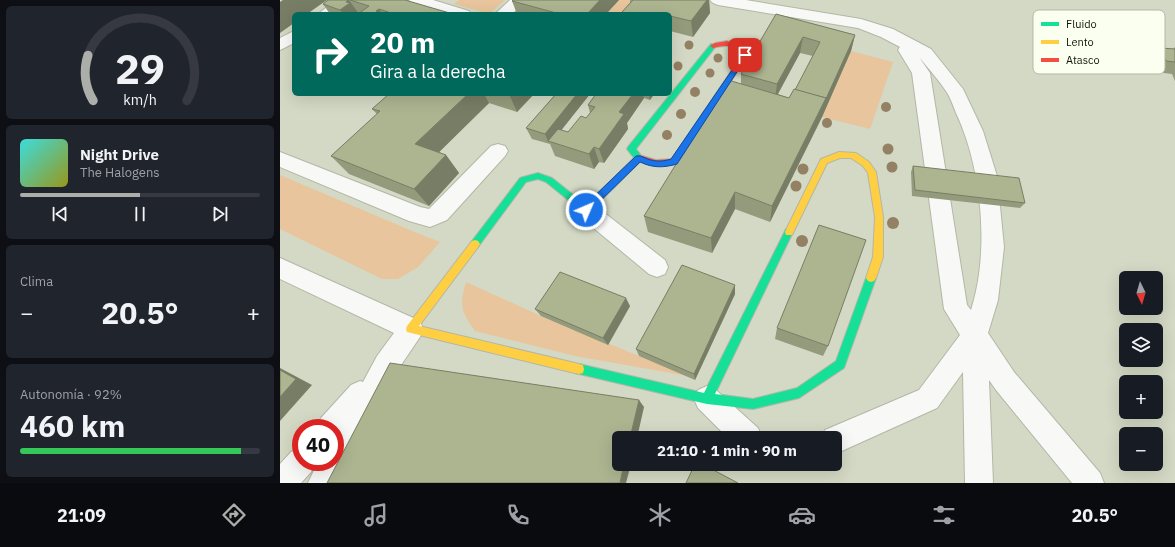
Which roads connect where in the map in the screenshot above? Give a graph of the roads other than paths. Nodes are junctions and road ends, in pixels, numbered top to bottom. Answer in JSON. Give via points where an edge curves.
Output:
{"nodes":[{"id":1,"x":346,"y":0,"type":"edge"},
{"id":2,"x":519,"y":0,"type":"edge"},
{"id":3,"x":718,"y":0,"type":"edge"},
{"id":4,"x":427,"y":1,"type":"edge"},
{"id":5,"x":329,"y":12,"type":"edge"},
{"id":6,"x":457,"y":12,"type":"edge"},
{"id":7,"x":505,"y":12,"type":"edge"},
{"id":8,"x":888,"y":33,"type":"junction"},
{"id":9,"x":292,"y":37,"type":"edge"},
{"id":10,"x":280,"y":45,"type":"edge"},
{"id":11,"x":498,"y":152,"type":"dead end"},
{"id":12,"x":639,"y":158,"type":"junction"},
{"id":13,"x":280,"y":159,"type":"edge"},
{"id":14,"x":586,"y":210,"type":"junction"},
{"id":15,"x":657,"y":266,"type":"dead end"},
{"id":16,"x":280,"y":268,"type":"edge"},
{"id":17,"x":411,"y":329,"type":"junction"},
{"id":18,"x":975,"y":335,"type":"junction"},
{"id":19,"x":386,"y":365,"type":"junction"},
{"id":20,"x":706,"y":399,"type":"junction"},
{"id":21,"x":339,"y":419,"type":"edge"},
{"id":22,"x":740,"y":431,"type":"edge"},
{"id":23,"x":842,"y":437,"type":"edge"},
{"id":24,"x":344,"y":442,"type":"edge"},
{"id":25,"x":293,"y":471,"type":"edge"},
{"id":26,"x":328,"y":471,"type":"edge"},
{"id":27,"x":282,"y":483,"type":"edge"},
{"id":28,"x":322,"y":483,"type":"edge"},
{"id":29,"x":979,"y":483,"type":"edge"},
{"id":30,"x":1090,"y":483,"type":"edge"}],
"edges":[{"from":1,"to":5,"type":"street"},
{"from":2,"to":7,"type":"street"},
{"from":3,"to":8,"type":"street","via":[[861,24]]},
{"from":4,"to":6,"type":"street"},
{"from":8,"to":18,"type":"street","via":[[910,54],[922,72],[956,309]]},
{"from":8,"to":18,"type":"street","via":[[925,53],[954,89],[974,131],[987,176],[993,247],[986,300]]},
{"from":9,"to":10,"type":"street"},
{"from":11,"to":13,"type":"street","via":[[439,214],[430,218],[417,215],[327,170]]},
{"from":12,"to":12,"type":"street","via":[[631,149],[711,47],[724,42],[742,48],[745,55],[674,162],[650,163]]},
{"from":12,"to":14,"type":"street"},
{"from":14,"to":15,"type":"street"},
{"from":14,"to":17,"type":"street","via":[[549,180],[538,176],[523,180]]},
{"from":16,"to":17,"type":"street"},
{"from":17,"to":19,"type":"street"},
{"from":17,"to":20,"type":"street"},
{"from":18,"to":23,"type":"street","via":[[928,399]]},
{"from":18,"to":29,"type":"street"},
{"from":18,"to":30,"type":"street","via":[[1005,381]]},
{"from":19,"to":21,"type":"street"},
{"from":19,"to":24,"type":"street"},
{"from":20,"to":20,"type":"street","via":[[824,161],[839,155],[853,155],[872,172],[879,216],[878,257],[840,364],[799,393],[753,404]]},
{"from":20,"to":22,"type":"street"},
{"from":25,"to":27,"type":"street"},
{"from":26,"to":28,"type":"street"}]}
